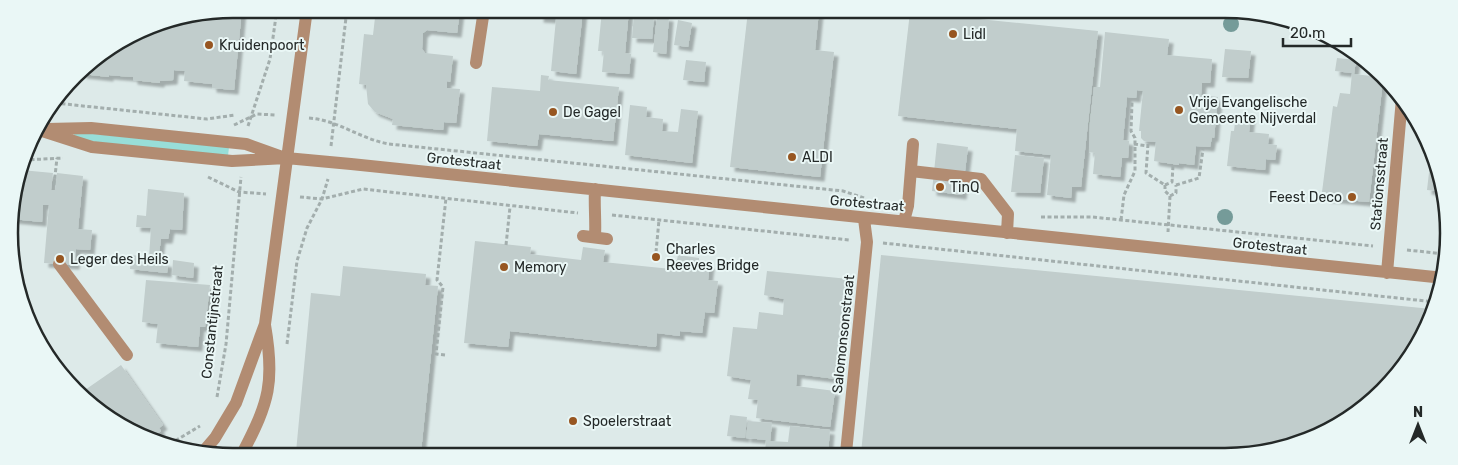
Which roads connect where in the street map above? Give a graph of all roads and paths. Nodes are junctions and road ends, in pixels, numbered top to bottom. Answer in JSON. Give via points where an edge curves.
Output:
{"nodes":[{"id":1,"x":277,"y":18,"type":"edge"},
{"id":2,"x":306,"y":18,"type":"edge"},
{"id":3,"x":346,"y":18,"type":"edge"},
{"id":4,"x":483,"y":18,"type":"edge"},
{"id":5,"x":476,"y":63,"type":"dead end"},
{"id":6,"x":1132,"y":102,"type":"dead end"},
{"id":7,"x":61,"y":104,"type":"edge"},
{"id":8,"x":1401,"y":109,"type":"edge"},
{"id":9,"x":234,"y":116,"type":"dead end"},
{"id":10,"x":250,"y":117,"type":"dead end"},
{"id":11,"x":44,"y":128,"type":"edge"},
{"id":12,"x":43,"y":130,"type":"edge"},
{"id":13,"x":913,"y":144,"type":"dead end"},
{"id":14,"x":1134,"y":144,"type":"junction"},
{"id":15,"x":1203,"y":149,"type":"dead end"},
{"id":16,"x":71,"y":157,"type":"dead end"},
{"id":17,"x":57,"y":158,"type":"junction"},
{"id":18,"x":286,"y":158,"type":"junction"},
{"id":19,"x":30,"y":160,"type":"edge"},
{"id":20,"x":1173,"y":166,"type":"dead end"},
{"id":21,"x":911,"y":171,"type":"junction"},
{"id":22,"x":1172,"y":182,"type":"junction"},
{"id":23,"x":54,"y":186,"type":"dead end"},
{"id":24,"x":1165,"y":186,"type":"junction"},
{"id":25,"x":1176,"y":186,"type":"junction"},
{"id":26,"x":595,"y":189,"type":"junction"},
{"id":27,"x":239,"y":192,"type":"dead end"},
{"id":28,"x":1170,"y":196,"type":"junction"},
{"id":29,"x":446,"y":198,"type":"dead end"},
{"id":30,"x":322,"y":199,"type":"dead end"},
{"id":31,"x":867,"y":199,"type":"dead end"},
{"id":32,"x":510,"y":207,"type":"dead end"},
{"id":33,"x":1008,"y":214,"type":"junction"},
{"id":34,"x":864,"y":219,"type":"junction"},
{"id":35,"x":659,"y":220,"type":"dead end"},
{"id":36,"x":1121,"y":220,"type":"junction"},
{"id":37,"x":904,"y":221,"type":"junction"},
{"id":38,"x":1168,"y":225,"type":"junction"},
{"id":39,"x":1007,"y":233,"type":"junction"},
{"id":40,"x":595,"y":237,"type":"dead end"},
{"id":41,"x":506,"y":244,"type":"dead end"},
{"id":42,"x":1389,"y":248,"type":"junction"},
{"id":43,"x":1166,"y":251,"type":"junction"},
{"id":44,"x":656,"y":252,"type":"dead end"},
{"id":45,"x":1440,"y":253,"type":"edge"},
{"id":46,"x":58,"y":264,"type":"dead end"},
{"id":47,"x":1163,"y":272,"type":"dead end"},
{"id":48,"x":1387,"y":273,"type":"junction"},
{"id":49,"x":1435,"y":277,"type":"edge"},
{"id":50,"x":1386,"y":296,"type":"dead end"},
{"id":51,"x":1429,"y":301,"type":"edge"},
{"id":52,"x":265,"y":324,"type":"junction"},
{"id":53,"x":287,"y":349,"type":"dead end"},
{"id":54,"x":127,"y":355,"type":"dead end"},
{"id":55,"x":445,"y":355,"type":"dead end"},
{"id":56,"x":216,"y":400,"type":"dead end"},
{"id":57,"x":208,"y":423,"type":"dead end"},
{"id":58,"x":176,"y":440,"type":"edge"},
{"id":59,"x":208,"y":446,"type":"edge"},
{"id":60,"x":245,"y":448,"type":"edge"},
{"id":61,"x":846,"y":448,"type":"edge"}],
"edges":[{"from":1,"to":10,"type":"path","via":[[270,59]]},
{"from":2,"to":18,"type":"street"},
{"from":3,"to":31,"type":"path","name":"Grotestraat","via":[[334,123],[362,138],[389,144],[843,192]]},
{"from":4,"to":5,"type":"street"},
{"from":6,"to":14,"type":"path"},
{"from":7,"to":9,"type":"path","via":[[207,119]]},
{"from":8,"to":42,"type":"street","name":"Stationsstraat"},
{"from":11,"to":18,"type":"street","name":"Grotestraat","via":[[92,128],[246,144]]},
{"from":12,"to":18,"type":"street","name":"Grotestraat","via":[[92,147],[243,162]]},
{"from":13,"to":21,"type":"street"},
{"from":14,"to":24,"type":"path","via":[[1148,145],[1146,173]]},
{"from":14,"to":36,"type":"path","via":[[1135,171],[1124,195]]},
{"from":15,"to":25,"type":"path","via":[[1200,178]]},
{"from":16,"to":17,"type":"path"},
{"from":17,"to":19,"type":"path"},
{"from":17,"to":23,"type":"path"},
{"from":18,"to":26,"type":"street","name":"Grotestraat"},
{"from":18,"to":52,"type":"street"},
{"from":20,"to":22,"type":"path"},
{"from":21,"to":33,"type":"street","via":[[981,179]]},
{"from":21,"to":37,"type":"street"},
{"from":22,"to":24,"type":"path"},
{"from":22,"to":25,"type":"path"},
{"from":24,"to":28,"type":"path","via":[[1165,192]]},
{"from":25,"to":28,"type":"path","via":[[1176,193]]},
{"from":26,"to":34,"type":"street","name":"Grotestraat"},
{"from":26,"to":40,"type":"street"},
{"from":27,"to":56,"type":"path","name":"Constantijnstraat","via":[[222,382]]},
{"from":28,"to":38,"type":"path"},
{"from":29,"to":55,"type":"path","via":[[437,280],[443,287],[436,354]]},
{"from":30,"to":53,"type":"path","via":[[307,228],[297,261]]},
{"from":32,"to":41,"type":"path"},
{"from":33,"to":36,"type":"path","name":"Grotestraat"},
{"from":33,"to":39,"type":"street"},
{"from":34,"to":37,"type":"street","name":"Grotestraat"},
{"from":34,"to":61,"type":"street","name":"Salomonsonstraat","via":[[867,242]]},
{"from":35,"to":44,"type":"path"},
{"from":36,"to":38,"type":"path","name":"Grotestraat"},
{"from":37,"to":39,"type":"street","name":"Grotestraat"},
{"from":38,"to":42,"type":"path","name":"Grotestraat"},
{"from":38,"to":43,"type":"path"},
{"from":39,"to":43,"type":"street","name":"Grotestraat"},
{"from":42,"to":45,"type":"path","name":"Grotestraat"},
{"from":42,"to":48,"type":"street","name":"Stationsstraat"},
{"from":43,"to":47,"type":"path"},
{"from":43,"to":48,"type":"street","name":"Grotestraat"},
{"from":46,"to":54,"type":"street"},
{"from":48,"to":49,"type":"street","name":"Grotestraat"},
{"from":50,"to":51,"type":"path"},
{"from":52,"to":59,"type":"street","via":[[236,403]]},
{"from":52,"to":60,"type":"street","via":[[271,358],[269,394]]},
{"from":57,"to":58,"type":"path"}]}
